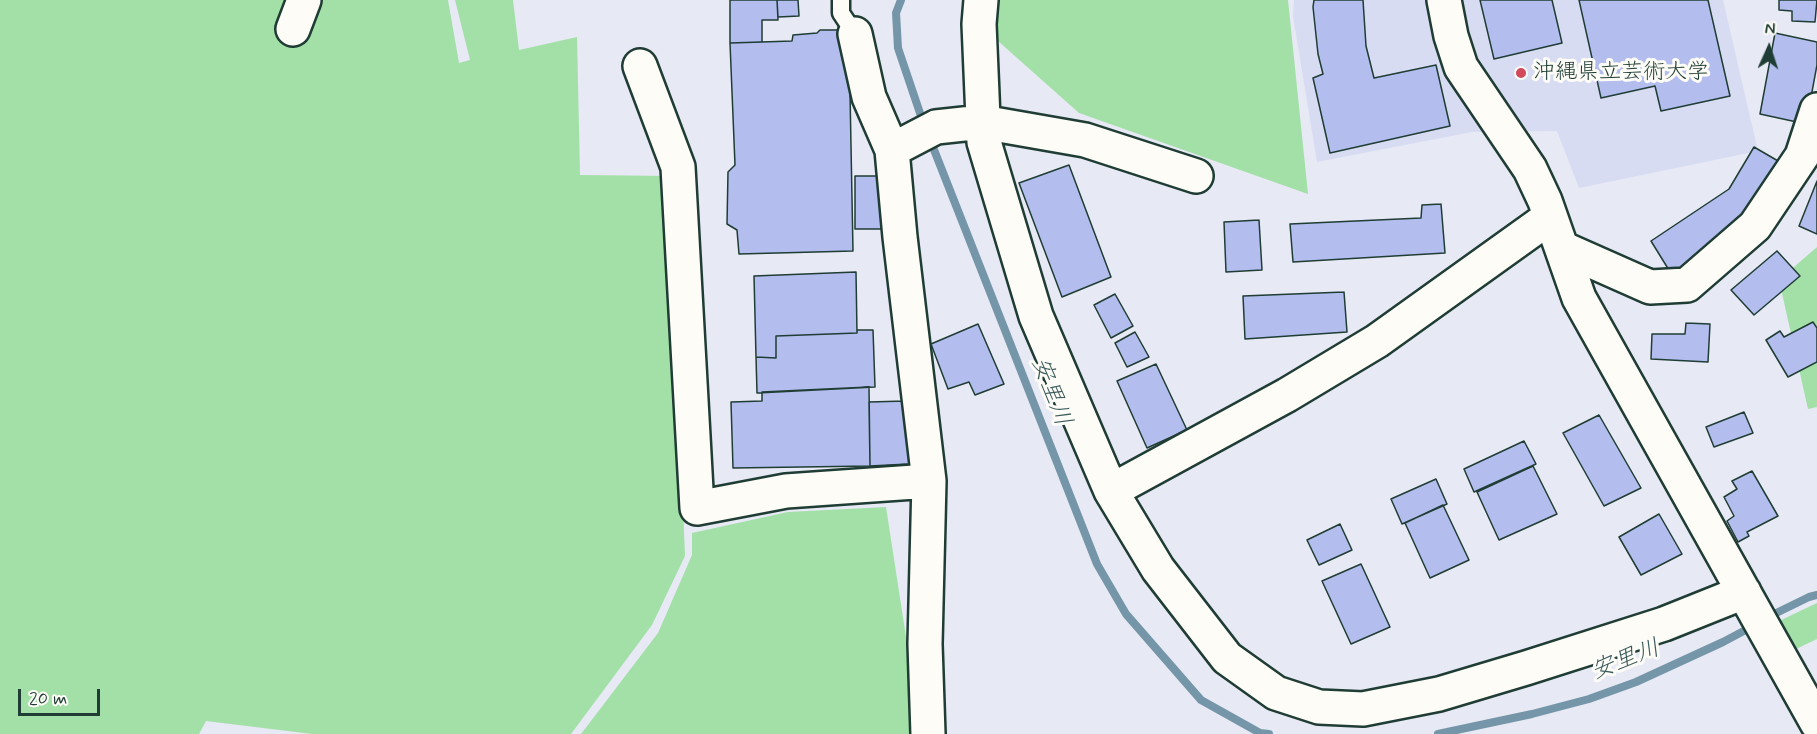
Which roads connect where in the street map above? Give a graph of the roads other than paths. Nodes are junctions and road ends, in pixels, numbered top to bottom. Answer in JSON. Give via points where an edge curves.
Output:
{"nodes":[{"id":1,"x":841,"y":0,"type":"edge"},
{"id":2,"x":981,"y":0,"type":"edge"},
{"id":3,"x":1444,"y":0,"type":"edge"},
{"id":4,"x":855,"y":34,"type":"joint"},
{"id":5,"x":640,"y":66,"type":"dead end"},
{"id":6,"x":1817,"y":110,"type":"edge"},
{"id":7,"x":982,"y":122,"type":"junction"},
{"id":8,"x":913,"y":139,"type":"junction"},
{"id":9,"x":1196,"y":176,"type":"dead end"},
{"id":10,"x":1551,"y":217,"type":"junction"},
{"id":11,"x":1562,"y":248,"type":"junction"},
{"id":12,"x":929,"y":482,"type":"junction"},
{"id":13,"x":1111,"y":490,"type":"junction"},
{"id":14,"x":1748,"y":599,"type":"junction"},
{"id":15,"x":1817,"y":723,"type":"edge"},
{"id":16,"x":928,"y":734,"type":"edge"}],
"edges":[{"from":1,"to":4,"type":"lane","via":[[841,13]]},
{"from":2,"to":7,"type":"street"},
{"from":3,"to":10,"type":"street","via":[[1461,68],[1530,169]]},
{"from":4,"to":8,"type":"street","via":[[869,97]]},
{"from":5,"to":12,"type":"street","via":[[678,167],[697,508],[786,491]]},
{"from":6,"to":11,"type":"street","via":[[1802,156],[1755,226],[1687,285],[1650,287]]},
{"from":7,"to":8,"type":"street"},
{"from":7,"to":9,"type":"street","via":[[1085,140]]},
{"from":7,"to":13,"type":"street","via":[[984,142],[1036,316]]},
{"from":8,"to":12,"type":"street","via":[[900,237]]},
{"from":10,"to":11,"type":"street"},
{"from":10,"to":13,"type":"street","via":[[1377,340],[1287,395]]},
{"from":11,"to":14,"type":"street","via":[[1579,298]]},
{"from":12,"to":16,"type":"street","via":[[925,644]]},
{"from":13,"to":14,"type":"street","via":[[1158,569],[1227,658],[1276,693],[1319,707],[1363,710],[1439,693]]},
{"from":14,"to":15,"type":"street"}]}
